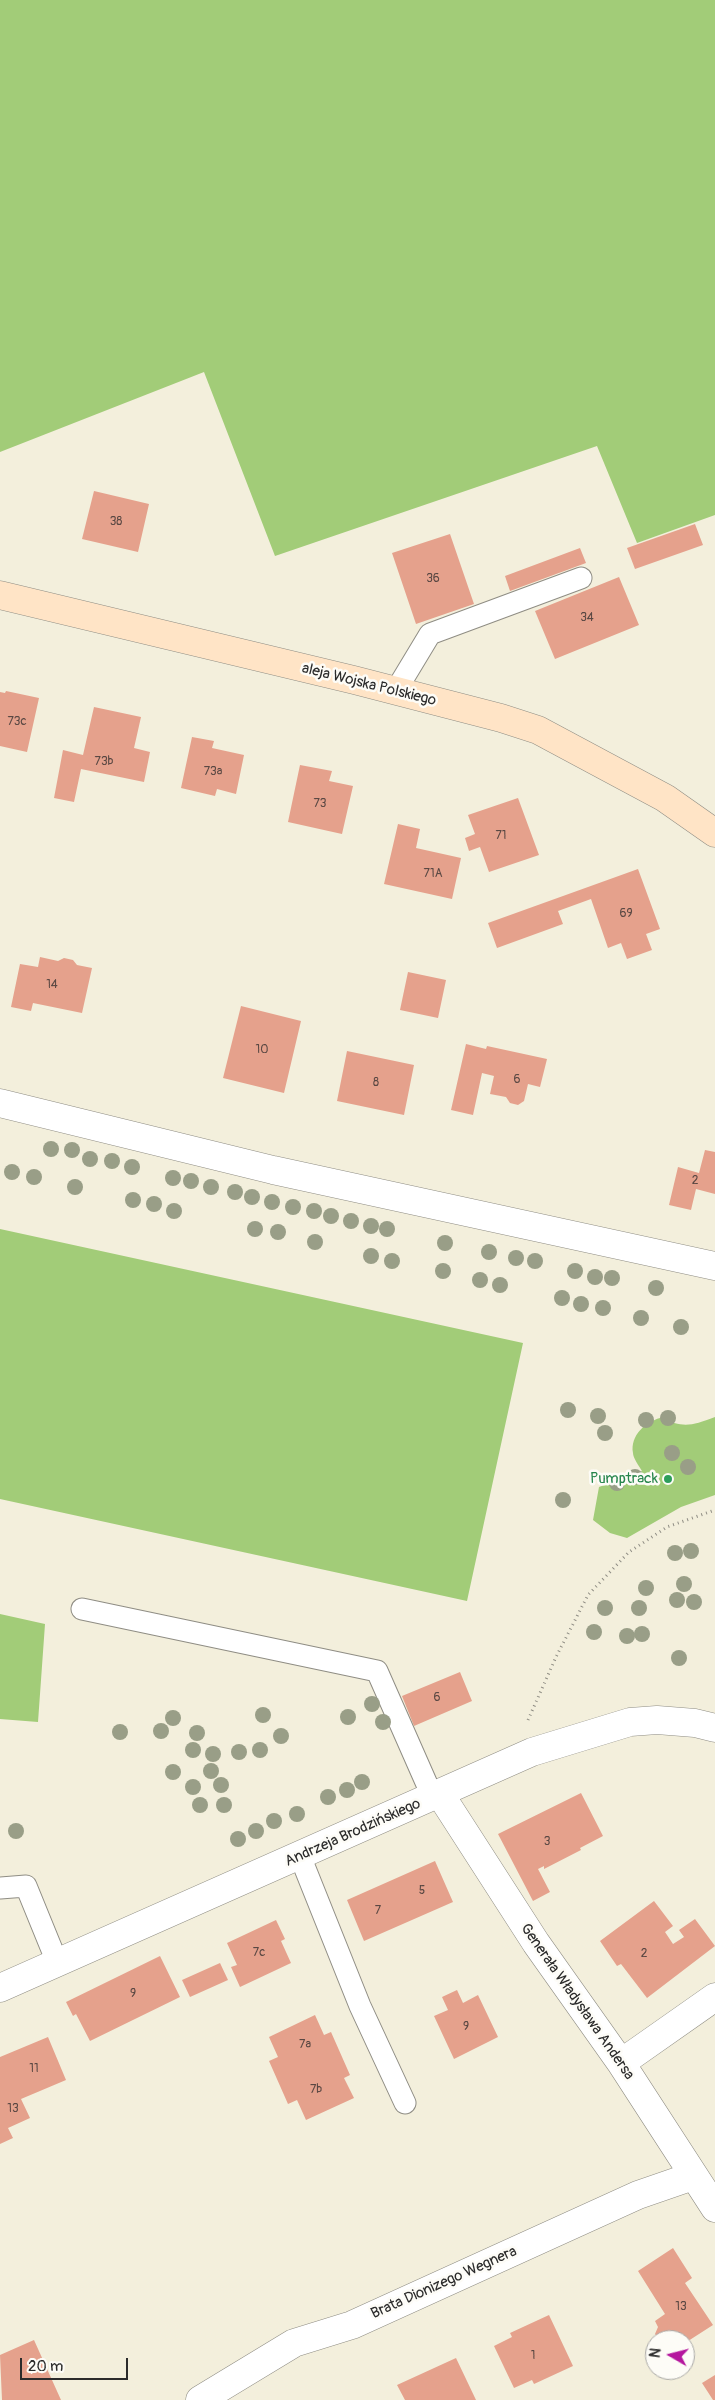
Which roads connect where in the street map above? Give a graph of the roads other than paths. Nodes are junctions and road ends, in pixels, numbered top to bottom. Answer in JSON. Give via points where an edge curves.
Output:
{"nodes":[{"id":1,"x":581,"y":578,"type":"dead end"},
{"id":2,"x":0,"y":595,"type":"edge"},
{"id":3,"x":395,"y":692,"type":"junction"},
{"id":4,"x":715,"y":833,"type":"edge"},
{"id":5,"x":0,"y":1103,"type":"edge"},
{"id":6,"x":715,"y":1266,"type":"edge"},
{"id":7,"x":82,"y":1609,"type":"dead end"},
{"id":8,"x":715,"y":1728,"type":"edge"},
{"id":9,"x":437,"y":1796,"type":"junction"},
{"id":10,"x":300,"y":1856,"type":"junction"},
{"id":11,"x":0,"y":1888,"type":"edge"},
{"id":12,"x":57,"y":1962,"type":"junction"},
{"id":13,"x":0,"y":1988,"type":"edge"},
{"id":14,"x":715,"y":1997,"type":"edge"},
{"id":15,"x":621,"y":2063,"type":"junction"},
{"id":16,"x":405,"y":2103,"type":"dead end"},
{"id":17,"x":693,"y":2176,"type":"junction"},
{"id":18,"x":715,"y":2208,"type":"edge"},
{"id":19,"x":200,"y":2400,"type":"edge"}],
"edges":[{"from":1,"to":3,"type":"lane","via":[[430,634]]},
{"from":2,"to":3,"type":"street","name":"aleja Wojska Polskiego"},
{"from":3,"to":4,"type":"street","name":"aleja Wojska Polskiego","via":[[538,730],[665,798]]},
{"from":5,"to":6,"type":"street","via":[[273,1170]]},
{"from":7,"to":9,"type":"lane","via":[[377,1671]]},
{"from":8,"to":9,"type":"street","name":"Andrzeja Brodzińskiego","via":[[676,1721],[630,1722],[532,1752]]},
{"from":9,"to":10,"type":"street","name":"Andrzeja Brodzińskiego"},
{"from":9,"to":15,"type":"street","name":"Generała Władysława Andersa"},
{"from":10,"to":12,"type":"street","name":"Andrzeja Brodzińskiego"},
{"from":10,"to":16,"type":"lane","via":[[360,2006]]},
{"from":11,"to":12,"type":"lane","via":[[26,1886]]},
{"from":12,"to":13,"type":"street","name":"Andrzeja Brodzińskiego"},
{"from":14,"to":15,"type":"street"},
{"from":15,"to":17,"type":"street","name":"Generała Władysława Andersa"},
{"from":17,"to":18,"type":"street","name":"Generała Władysława Andersa"},
{"from":17,"to":19,"type":"street","name":"Brata Dionizego Wegnera","via":[[638,2195],[352,2325],[294,2343]]}]}
